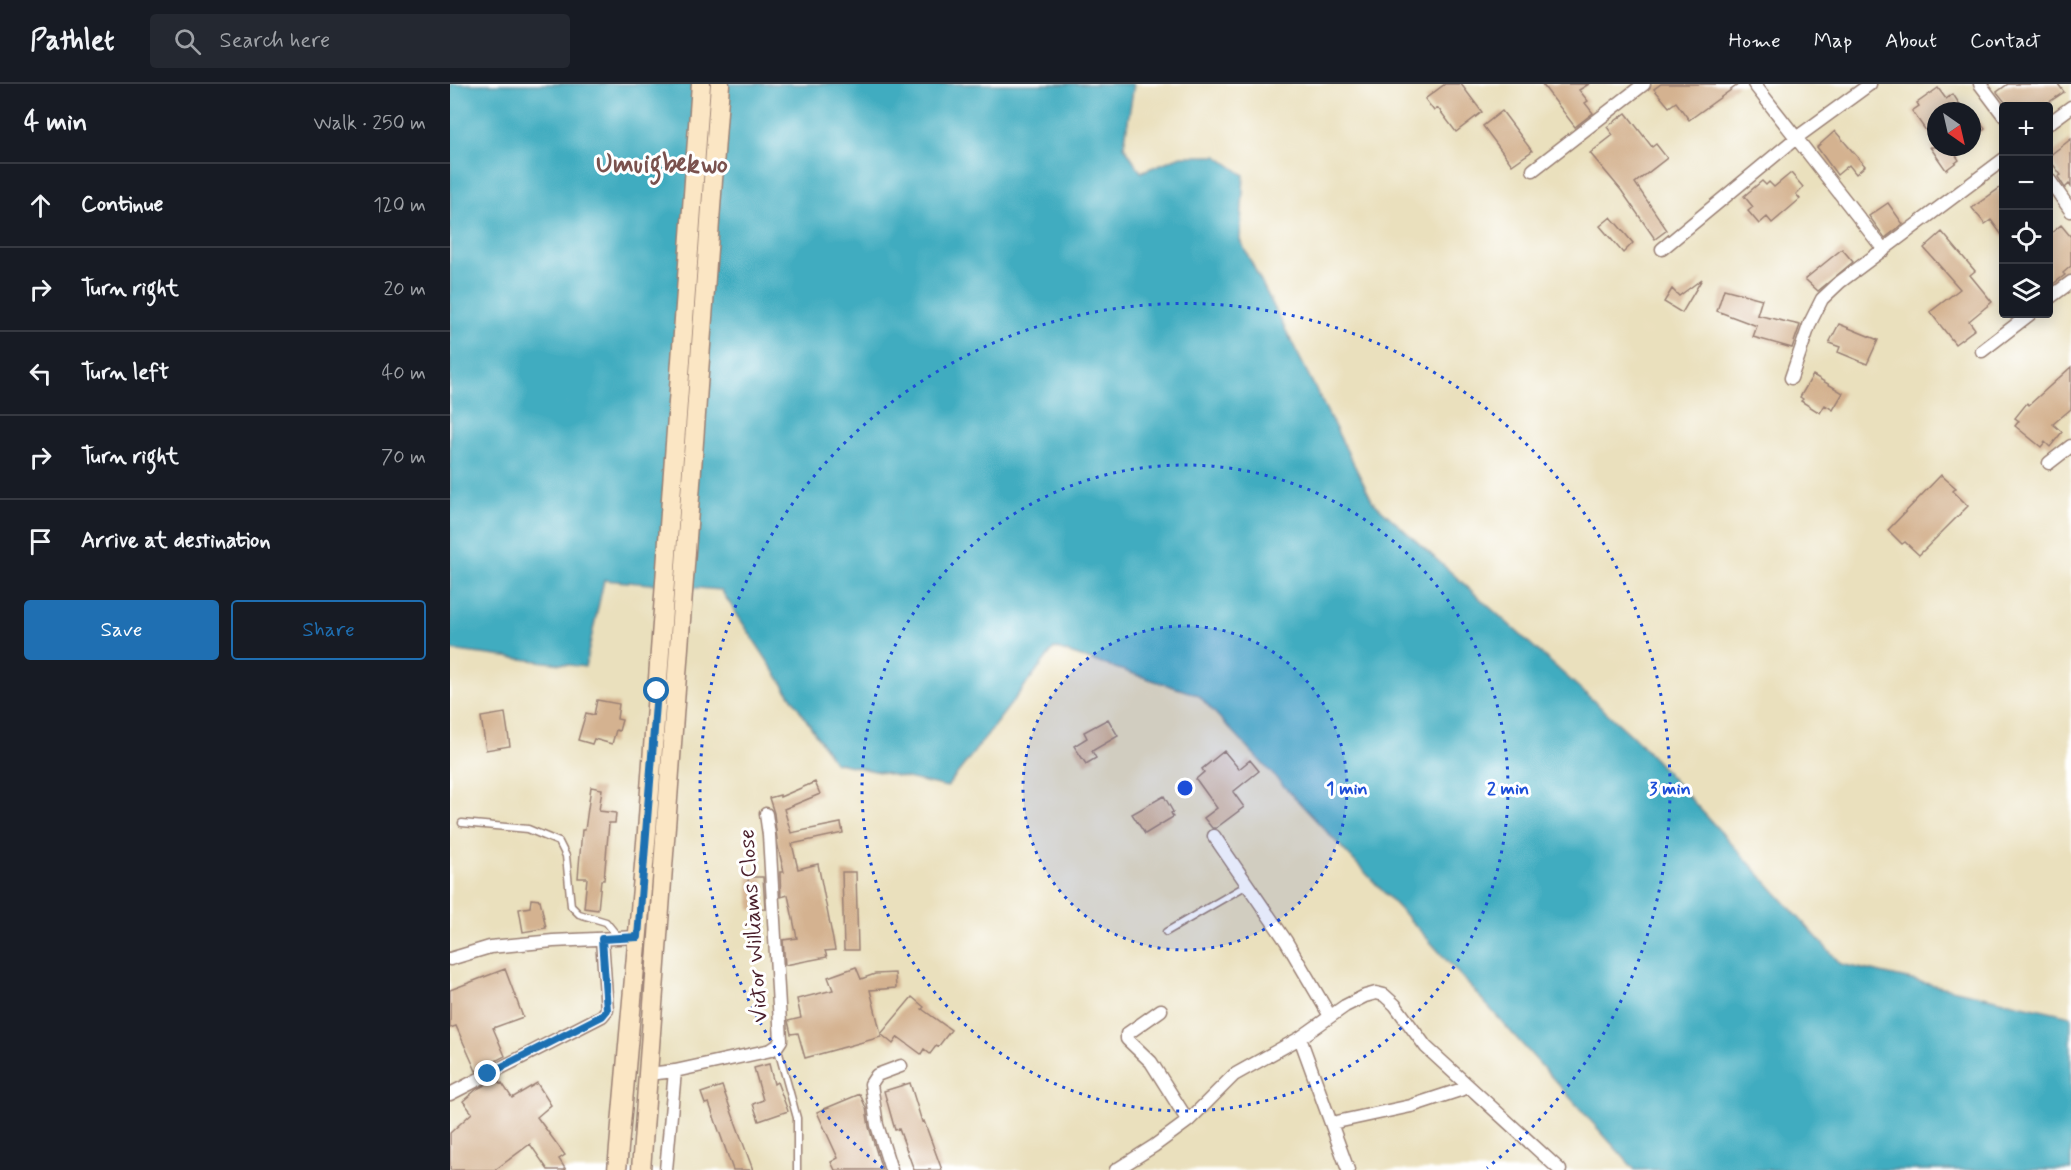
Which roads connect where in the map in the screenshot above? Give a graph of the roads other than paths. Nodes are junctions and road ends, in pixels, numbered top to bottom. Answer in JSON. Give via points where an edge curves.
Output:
{"nodes":[{"id":1,"x":701,"y":84,"type":"edge"},
{"id":2,"x":720,"y":84,"type":"edge"},
{"id":3,"x":1644,"y":84,"type":"edge"},
{"id":4,"x":1754,"y":84,"type":"edge"},
{"id":5,"x":1870,"y":84,"type":"edge"},
{"id":6,"x":1980,"y":84,"type":"edge"},
{"id":7,"x":2071,"y":107,"type":"edge"},
{"id":8,"x":1999,"y":109,"type":"edge"},
{"id":9,"x":2053,"y":121,"type":"edge"},
{"id":10,"x":1796,"y":138,"type":"junction"},
{"id":11,"x":1999,"y":163,"type":"edge"},
{"id":12,"x":1533,"y":170,"type":"dead end"},
{"id":13,"x":2053,"y":184,"type":"edge"},
{"id":14,"x":2071,"y":211,"type":"edge"},
{"id":15,"x":1662,"y":249,"type":"dead end"},
{"id":16,"x":1884,"y":250,"type":"junction"},
{"id":17,"x":2071,"y":282,"type":"edge"},
{"id":18,"x":2053,"y":296,"type":"edge"},
{"id":19,"x":2025,"y":318,"type":"edge"},
{"id":20,"x":1982,"y":351,"type":"dead end"},
{"id":21,"x":1791,"y":378,"type":"dead end"},
{"id":22,"x":2071,"y":446,"type":"edge"},
{"id":23,"x":2049,"y":463,"type":"dead end"},
{"id":24,"x":766,"y":814,"type":"dead end"},
{"id":25,"x":462,"y":823,"type":"dead end"},
{"id":26,"x":1214,"y":836,"type":"dead end"},
{"id":27,"x":1247,"y":884,"type":"junction"},
{"id":28,"x":1166,"y":932,"type":"dead end"},
{"id":29,"x":638,"y":937,"type":"junction"},
{"id":30,"x":619,"y":938,"type":"junction"},
{"id":31,"x":602,"y":939,"type":"junction"},
{"id":32,"x":450,"y":959,"type":"edge"},
{"id":33,"x":1161,"y":1010,"type":"dead end"},
{"id":34,"x":1330,"y":1016,"type":"junction"},
{"id":35,"x":1300,"y":1038,"type":"junction"},
{"id":36,"x":777,"y":1046,"type":"junction"},
{"id":37,"x":901,"y":1066,"type":"dead end"},
{"id":38,"x":675,"y":1071,"type":"junction"},
{"id":39,"x":648,"y":1074,"type":"junction"},
{"id":40,"x":1469,"y":1087,"type":"junction"},
{"id":41,"x":450,"y":1094,"type":"edge"},
{"id":42,"x":1188,"y":1121,"type":"junction"},
{"id":43,"x":1332,"y":1123,"type":"junction"},
{"id":44,"x":617,"y":1170,"type":"edge"},
{"id":45,"x":641,"y":1170,"type":"edge"},
{"id":46,"x":666,"y":1170,"type":"edge"},
{"id":47,"x":797,"y":1170,"type":"edge"},
{"id":48,"x":891,"y":1170,"type":"edge"},
{"id":49,"x":1116,"y":1170,"type":"edge"},
{"id":50,"x":1348,"y":1170,"type":"edge"},
{"id":51,"x":1560,"y":1170,"type":"edge"}],
"edges":[{"from":1,"to":29,"type":"main road"},
{"from":2,"to":39,"type":"main road"},
{"from":3,"to":12,"type":"street"},
{"from":4,"to":10,"type":"street"},
{"from":5,"to":10,"type":"street"},
{"from":6,"to":8,"type":"street"},
{"from":7,"to":9,"type":"street"},
{"from":10,"to":15,"type":"street"},
{"from":10,"to":16,"type":"street"},
{"from":11,"to":16,"type":"street"},
{"from":13,"to":14,"type":"street"},
{"from":16,"to":21,"type":"street","via":[[1822,299]]},
{"from":17,"to":18,"type":"street"},
{"from":19,"to":20,"type":"street"},
{"from":22,"to":23,"type":"street"},
{"from":24,"to":36,"type":"street","name":"Victor Williams Close","via":[[781,1040]]},
{"from":25,"to":30,"type":"lane","via":[[528,829],[559,842],[566,856],[571,906],[579,914],[606,922]]},
{"from":26,"to":27,"type":"street"},
{"from":27,"to":28,"type":"lane"},
{"from":27,"to":34,"type":"street"},
{"from":29,"to":30,"type":"street"},
{"from":29,"to":44,"type":"main road"},
{"from":30,"to":31,"type":"street"},
{"from":31,"to":32,"type":"street","via":[[490,947]]},
{"from":31,"to":41,"type":"street","via":[[607,1010],[602,1016]]},
{"from":33,"to":42,"type":"street","via":[[1127,1034],[1127,1039],[1150,1062]]},
{"from":34,"to":35,"type":"street"},
{"from":34,"to":40,"type":"street","via":[[1365,996],[1384,995],[1426,1047]]},
{"from":35,"to":42,"type":"street","via":[[1234,1075]]},
{"from":35,"to":43,"type":"street"},
{"from":36,"to":38,"type":"street","name":"Victor Williams Close"},
{"from":36,"to":47,"type":"lane","via":[[797,1118]]},
{"from":37,"to":48,"type":"street","via":[[877,1075],[871,1084],[877,1125]]},
{"from":38,"to":39,"type":"street","name":"Victor Williams Close"},
{"from":38,"to":46,"type":"street"},
{"from":39,"to":45,"type":"main road"},
{"from":40,"to":43,"type":"street","via":[[1411,1106]]},
{"from":40,"to":51,"type":"street"},
{"from":42,"to":49,"type":"street"},
{"from":43,"to":50,"type":"street"}]}
